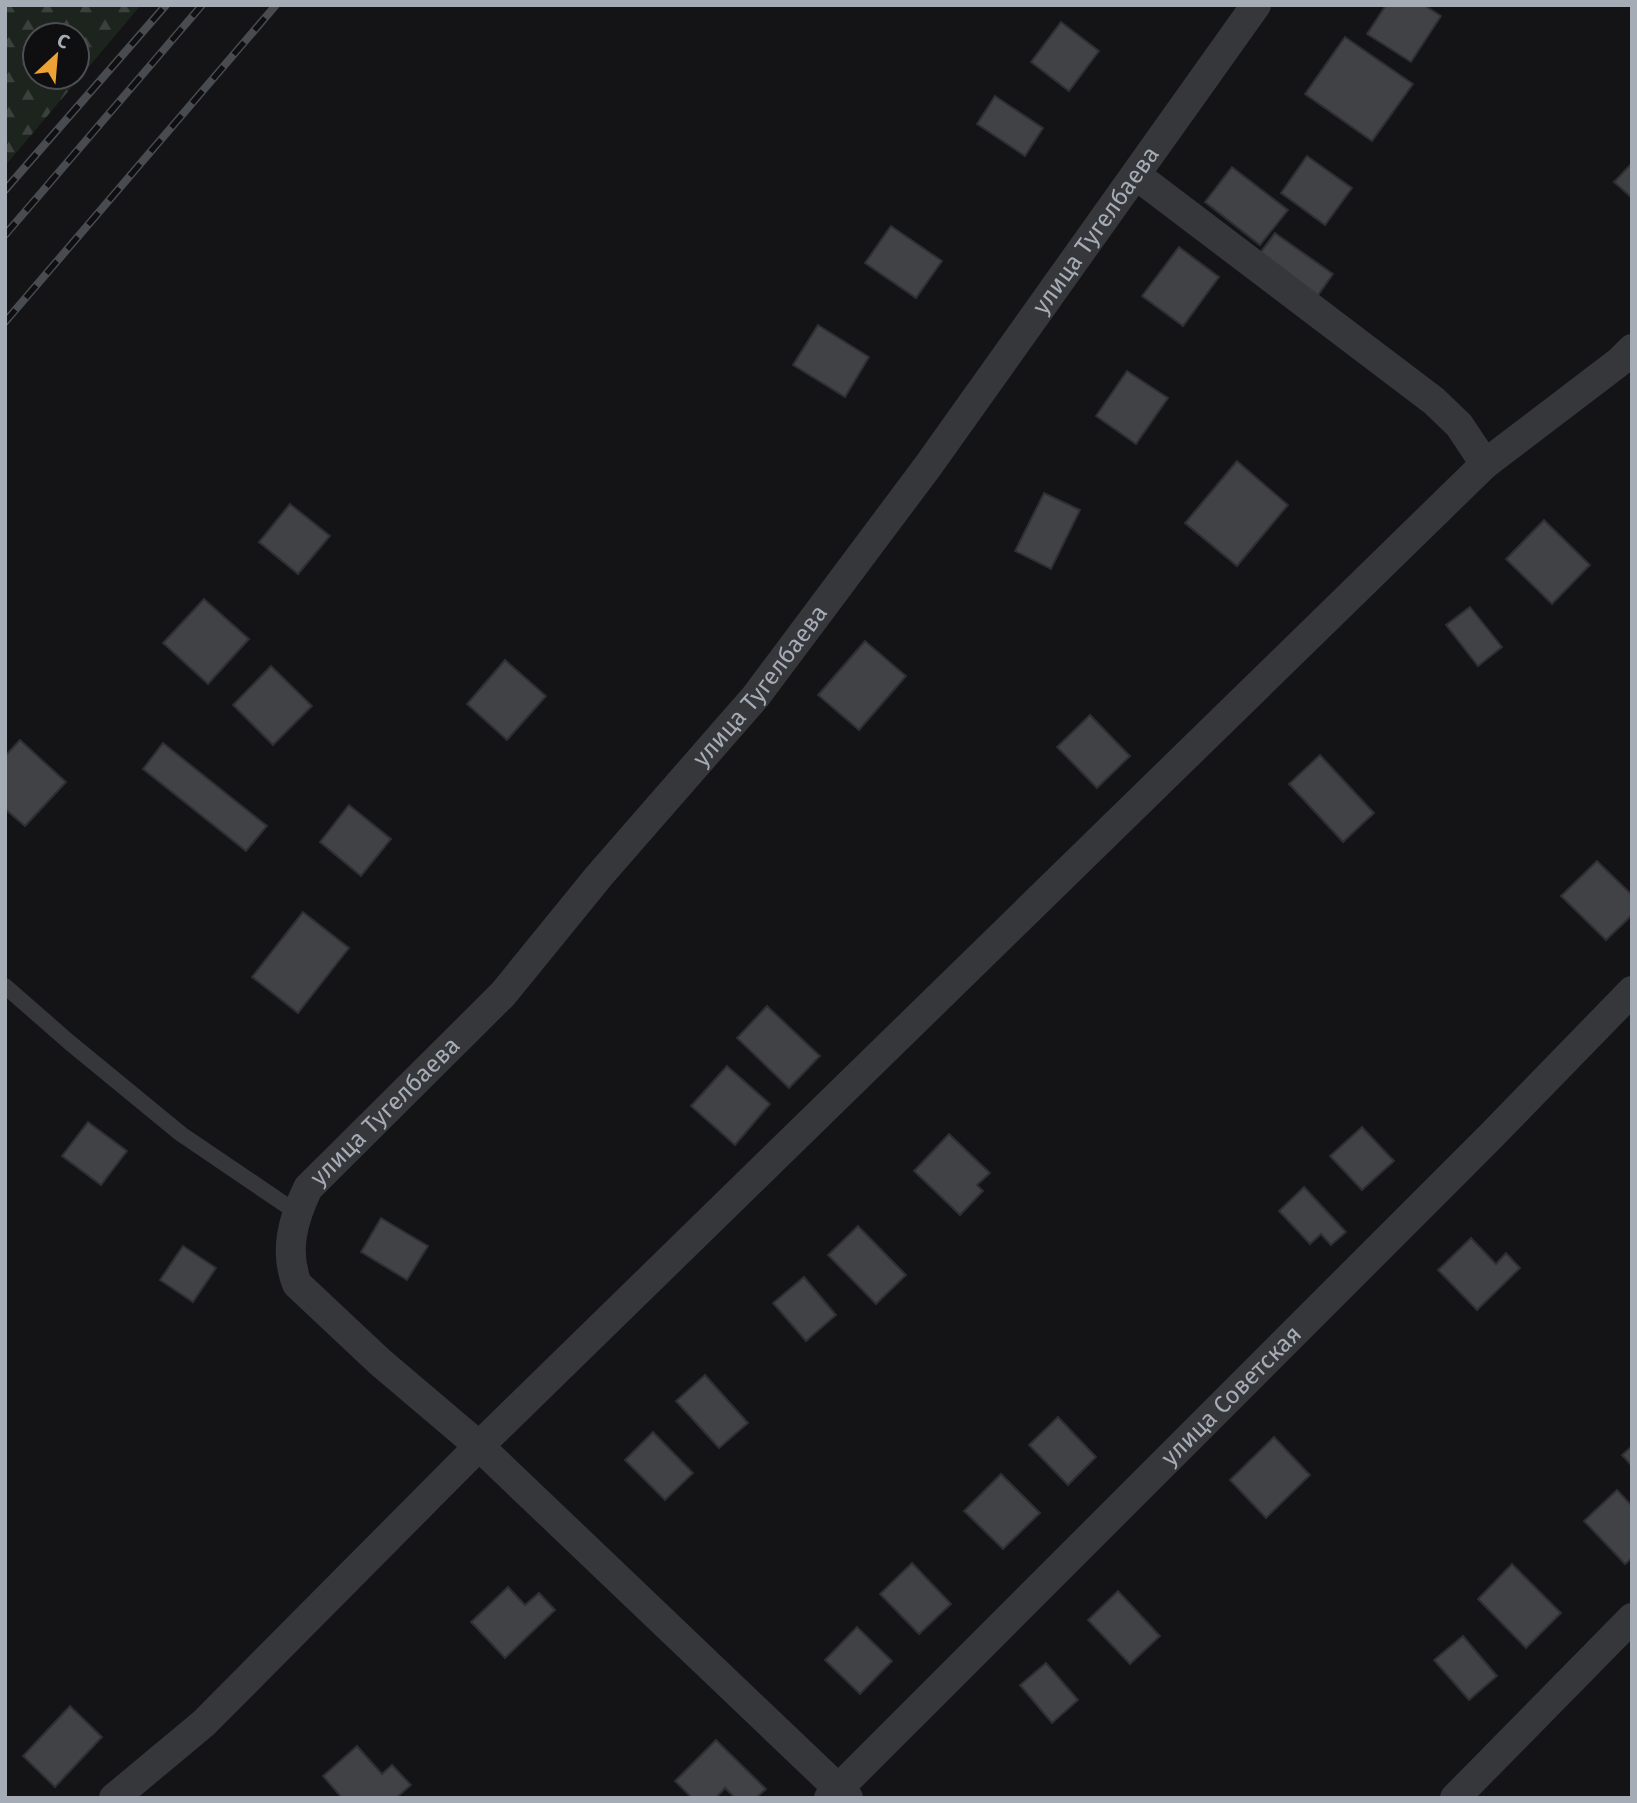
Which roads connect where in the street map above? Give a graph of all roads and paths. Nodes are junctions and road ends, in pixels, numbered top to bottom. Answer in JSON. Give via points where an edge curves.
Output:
{"nodes":[{"id":1,"x":1256,"y":5,"type":"edge"},
{"id":2,"x":1136,"y":175,"type":"junction"},
{"id":3,"x":1628,"y":362,"type":"edge"},
{"id":4,"x":1485,"y":464,"type":"junction"},
{"id":5,"x":5,"y":986,"type":"edge"},
{"id":6,"x":1632,"y":991,"type":"edge"},
{"id":7,"x":296,"y":1212,"type":"junction"},
{"id":8,"x":479,"y":1446,"type":"junction"},
{"id":9,"x":1632,"y":1618,"type":"edge"},
{"id":10,"x":838,"y":1795,"type":"edge"},
{"id":11,"x":114,"y":1798,"type":"edge"},
{"id":12,"x":1455,"y":1798,"type":"edge"}],
"edges":[{"from":1,"to":2,"type":"street","name":"улица Тугелбаева"},
{"from":2,"to":4,"type":"street","via":[[1434,401],[1459,425]]},
{"from":2,"to":7,"type":"street","name":"улица Тугелбаева","via":[[756,696],[503,994],[308,1188]]},
{"from":3,"to":4,"type":"street"},
{"from":4,"to":8,"type":"street"},
{"from":5,"to":7,"type":"lane","name":"улица Тугелбаева","via":[[181,1134]]},
{"from":6,"to":10,"type":"street","name":"улица Советская"},
{"from":7,"to":8,"type":"street","via":[[290,1256],[298,1284]]},
{"from":8,"to":10,"type":"street"},
{"from":8,"to":11,"type":"street","via":[[204,1723]]},
{"from":9,"to":12,"type":"street"}]}
